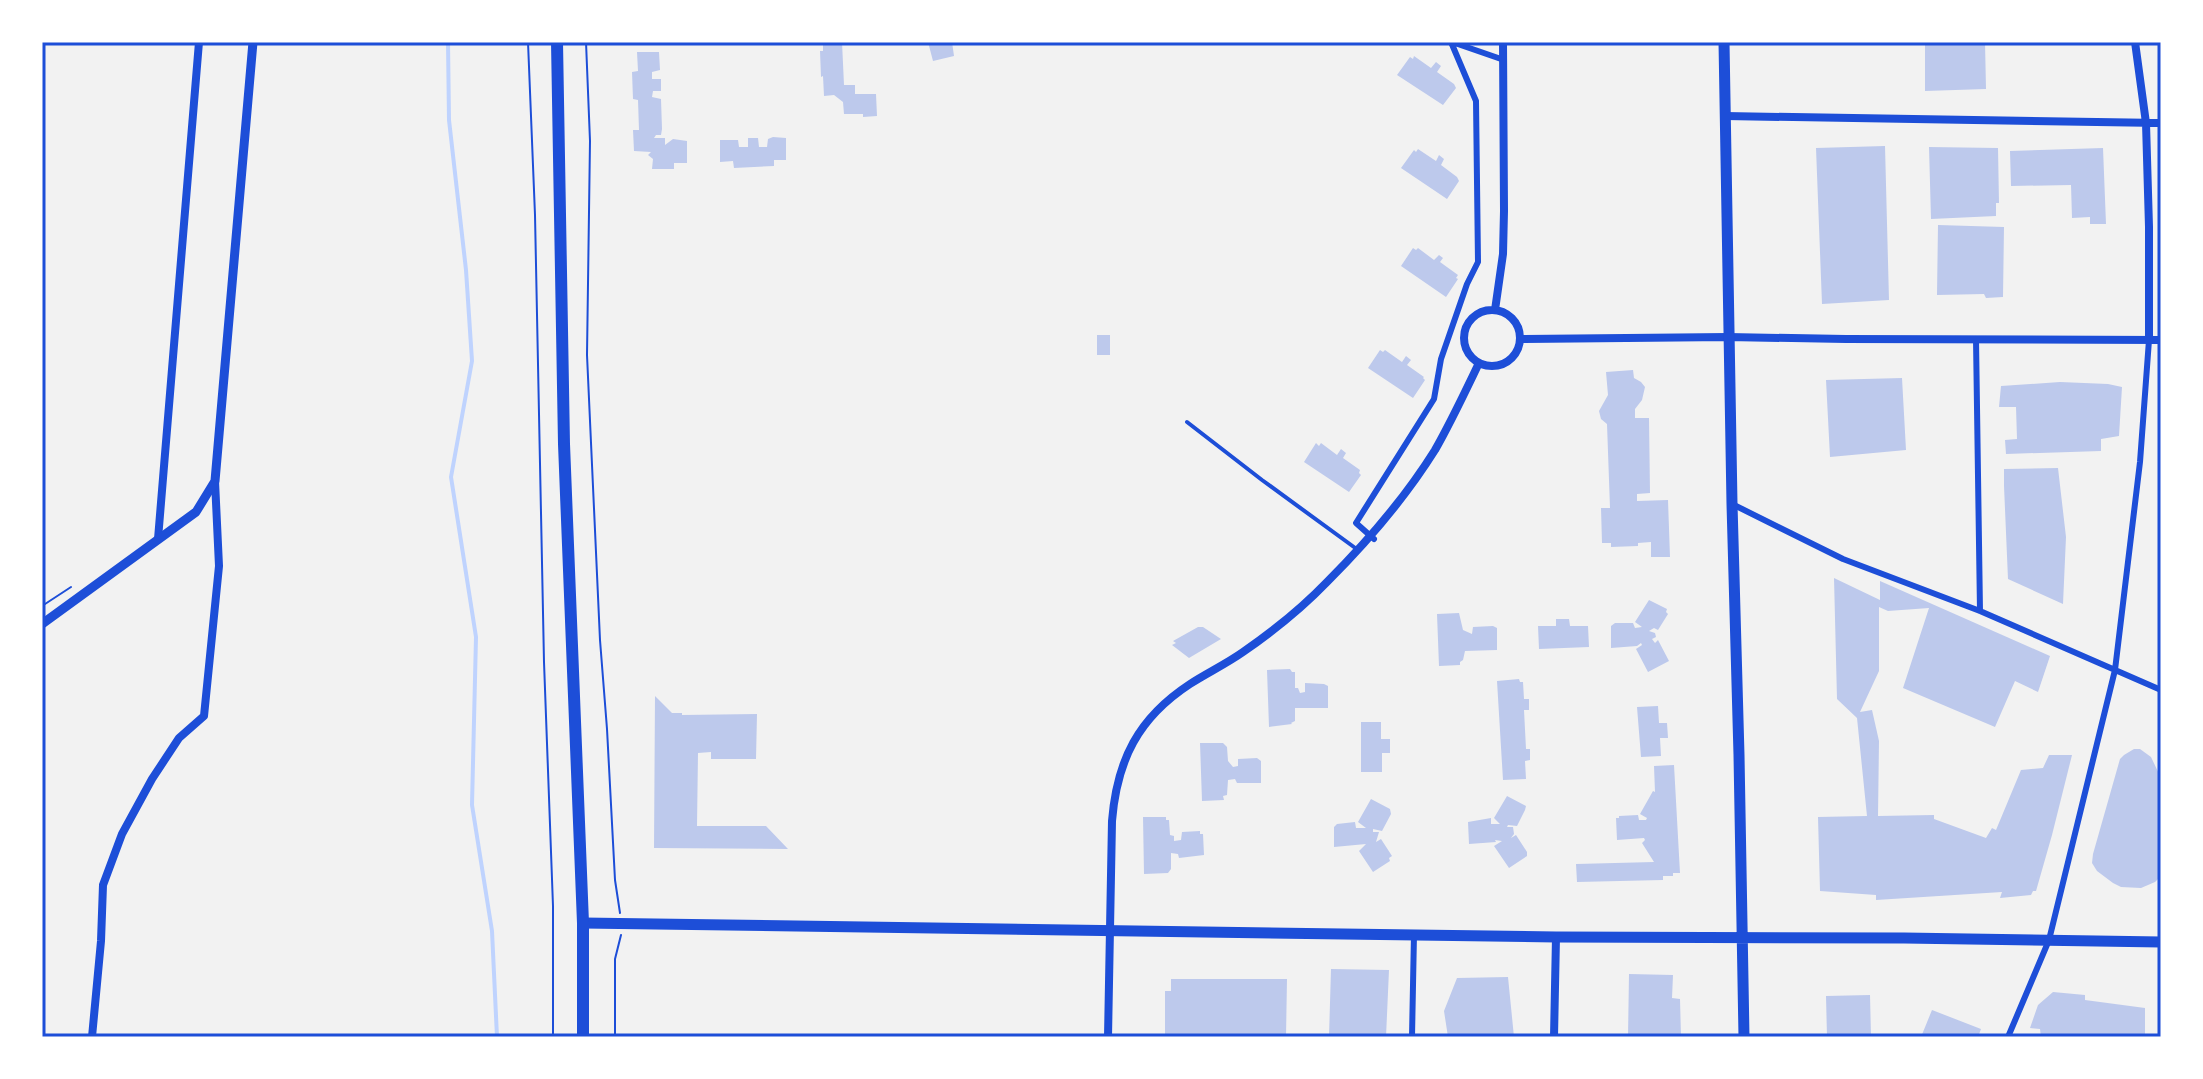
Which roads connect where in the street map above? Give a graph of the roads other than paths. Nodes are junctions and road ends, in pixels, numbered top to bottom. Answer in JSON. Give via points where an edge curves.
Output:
{"nodes":[{"id":1,"x":199,"y":42,"type":"edge"},
{"id":2,"x":253,"y":42,"type":"edge"},
{"id":3,"x":557,"y":42,"type":"edge"},
{"id":4,"x":1451,"y":42,"type":"edge"},
{"id":5,"x":1503,"y":42,"type":"edge"},
{"id":6,"x":1724,"y":42,"type":"edge"},
{"id":7,"x":2135,"y":42,"type":"edge"},
{"id":8,"x":1504,"y":60,"type":"junction"},
{"id":9,"x":1725,"y":116,"type":"junction"},
{"id":10,"x":2146,"y":123,"type":"junction"},
{"id":11,"x":2161,"y":123,"type":"edge"},
{"id":12,"x":1495,"y":310,"type":"junction"},
{"id":13,"x":1728,"y":337,"type":"junction"},
{"id":14,"x":1520,"y":339,"type":"junction"},
{"id":15,"x":1976,"y":339,"type":"junction"},
{"id":16,"x":2149,"y":340,"type":"junction"},
{"id":17,"x":2161,"y":340,"type":"edge"},
{"id":18,"x":1479,"y":363,"type":"junction"},
{"id":19,"x":1187,"y":422,"type":"dead end"},
{"id":20,"x":215,"y":481,"type":"junction"},
{"id":21,"x":1732,"y":504,"type":"junction"},
{"id":22,"x":1372,"y":537,"type":"junction"},
{"id":23,"x":158,"y":539,"type":"junction"},
{"id":24,"x":1358,"y":550,"type":"junction"},
{"id":25,"x":1980,"y":611,"type":"junction"},
{"id":26,"x":42,"y":624,"type":"edge"},
{"id":27,"x":2115,"y":670,"type":"junction"},
{"id":28,"x":2161,"y":690,"type":"edge"},
{"id":29,"x":583,"y":923,"type":"junction"},
{"id":30,"x":1111,"y":930,"type":"junction"},
{"id":31,"x":1414,"y":934,"type":"junction"},
{"id":32,"x":1556,"y":937,"type":"junction"},
{"id":33,"x":1741,"y":937,"type":"junction"},
{"id":34,"x":2049,"y":940,"type":"junction"},
{"id":35,"x":2161,"y":942,"type":"edge"},
{"id":36,"x":92,"y":1037,"type":"edge"},
{"id":37,"x":583,"y":1037,"type":"edge"},
{"id":38,"x":1108,"y":1037,"type":"edge"},
{"id":39,"x":1412,"y":1037,"type":"edge"},
{"id":40,"x":1554,"y":1037,"type":"edge"},
{"id":41,"x":1744,"y":1037,"type":"edge"},
{"id":42,"x":2008,"y":1037,"type":"edge"}],
"edges":[{"from":1,"to":23,"type":"street"},
{"from":2,"to":20,"type":"street"},
{"from":3,"to":29,"type":"main road","via":[[564,444]]},
{"from":4,"to":8,"type":"street"},
{"from":4,"to":22,"type":"street","via":[[1476,101],[1478,262],[1441,359],[1434,399],[1356,523]]},
{"from":5,"to":8,"type":"street"},
{"from":6,"to":9,"type":"main road"},
{"from":7,"to":10,"type":"street"},
{"from":8,"to":12,"type":"street","via":[[1503,254]]},
{"from":9,"to":10,"type":"street"},
{"from":9,"to":13,"type":"main road"},
{"from":10,"to":11,"type":"street"},
{"from":10,"to":16,"type":"street"},
{"from":12,"to":14,"type":"street","via":[[1513,320]]},
{"from":12,"to":18,"type":"street","via":[[1476,315],[1465,330],[1466,349]]},
{"from":13,"to":14,"type":"street"},
{"from":13,"to":15,"type":"street"},
{"from":13,"to":21,"type":"main road"},
{"from":14,"to":18,"type":"street","via":[[1506,362]]},
{"from":15,"to":16,"type":"street"},
{"from":15,"to":25,"type":"street"},
{"from":16,"to":17,"type":"street"},
{"from":16,"to":27,"type":"street"},
{"from":18,"to":22,"type":"street","via":[[1435,450]]},
{"from":19,"to":24,"type":"lane"},
{"from":20,"to":23,"type":"street","via":[[196,512]]},
{"from":20,"to":36,"type":"street","via":[[219,566],[204,716],[179,738],[152,779],[122,834],[103,885]]},
{"from":21,"to":25,"type":"street","via":[[1843,559]]},
{"from":21,"to":33,"type":"main road"},
{"from":22,"to":24,"type":"street"},
{"from":23,"to":26,"type":"street"},
{"from":24,"to":30,"type":"street","via":[[1288,617],[1164,704],[1130,746],[1114,795]]},
{"from":25,"to":27,"type":"street"},
{"from":27,"to":28,"type":"street"},
{"from":27,"to":34,"type":"street"},
{"from":29,"to":30,"type":"main road"},
{"from":29,"to":37,"type":"main road"},
{"from":30,"to":31,"type":"main road"},
{"from":30,"to":38,"type":"street"},
{"from":31,"to":32,"type":"main road"},
{"from":31,"to":39,"type":"street"},
{"from":32,"to":33,"type":"main road"},
{"from":32,"to":40,"type":"street"},
{"from":33,"to":34,"type":"main road"},
{"from":33,"to":41,"type":"main road"},
{"from":34,"to":35,"type":"main road"},
{"from":34,"to":42,"type":"street"}]}
